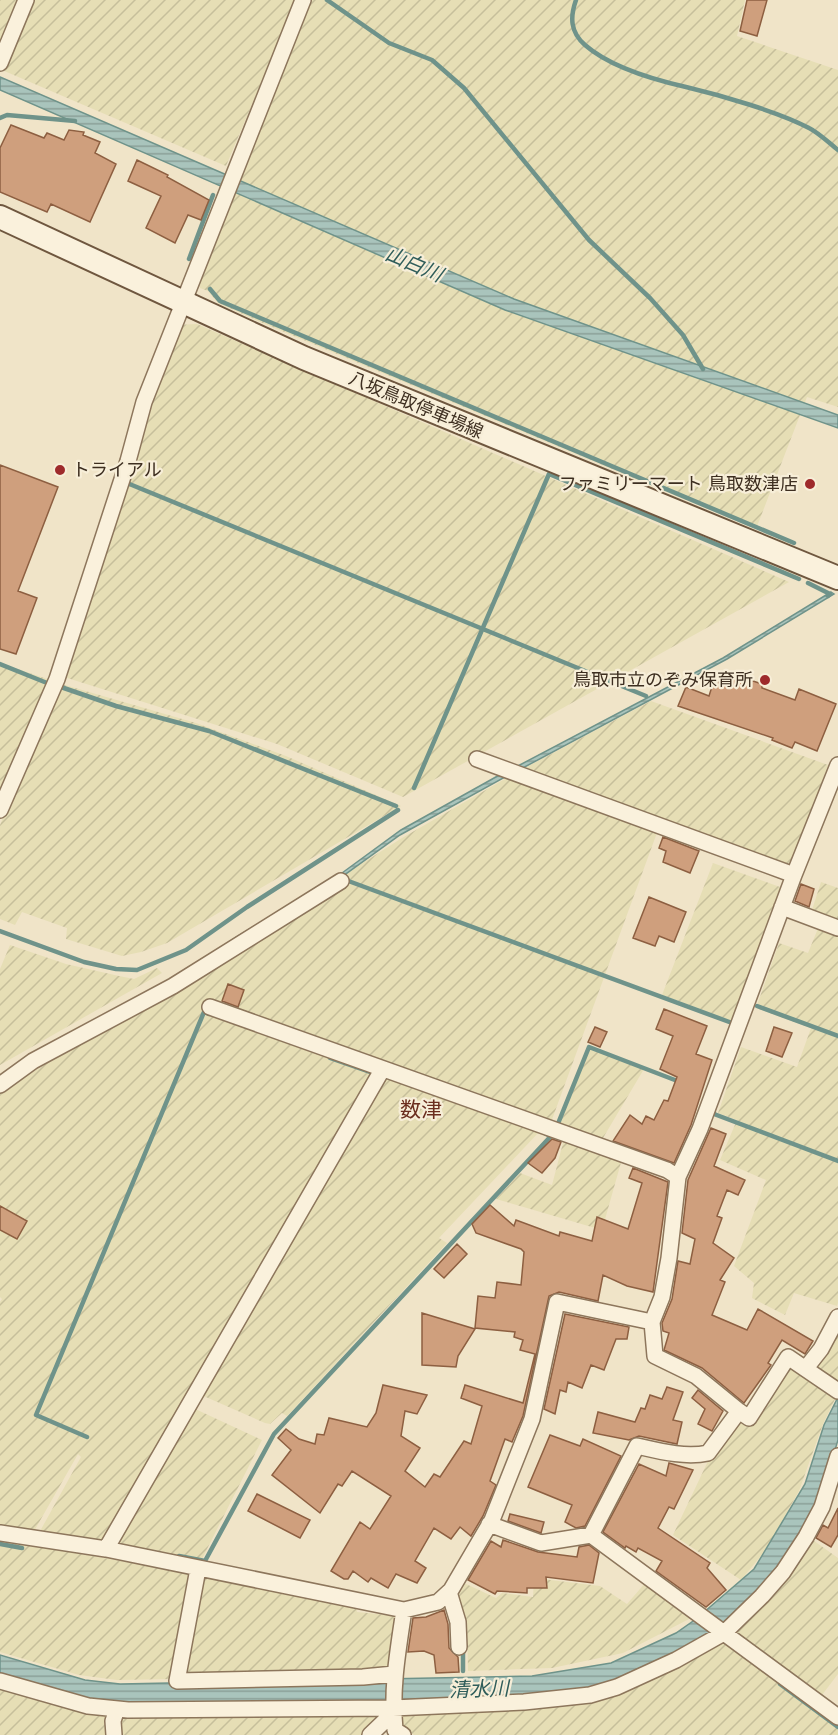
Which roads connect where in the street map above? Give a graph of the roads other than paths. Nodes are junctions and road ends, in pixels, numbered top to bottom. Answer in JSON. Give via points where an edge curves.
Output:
{"nodes":[{"id":1,"x":26,"y":0,"type":"edge"},
{"id":2,"x":303,"y":0,"type":"edge"},
{"id":3,"x":3,"y":46,"type":"edge"},
{"id":4,"x":0,"y":63,"type":"edge"},
{"id":5,"x":0,"y":217,"type":"edge"},
{"id":6,"x":183,"y":302,"type":"junction"},
{"id":7,"x":838,"y":578,"type":"edge"},
{"id":8,"x":477,"y":759,"type":"dead end"},
{"id":9,"x":838,"y":765,"type":"edge"},
{"id":10,"x":0,"y":810,"type":"edge"},
{"id":11,"x":794,"y":875,"type":"junction"},
{"id":12,"x":341,"y":881,"type":"dead end"},
{"id":13,"x":782,"y":907,"type":"junction"},
{"id":14,"x":838,"y":928,"type":"edge"},
{"id":15,"x":210,"y":1007,"type":"dead end"},
{"id":16,"x":382,"y":1070,"type":"junction"},
{"id":17,"x":0,"y":1085,"type":"edge"},
{"id":18,"x":678,"y":1177,"type":"junction"},
{"id":19,"x":838,"y":1317,"type":"edge"},
{"id":20,"x":652,"y":1322,"type":"junction"},
{"id":21,"x":806,"y":1368,"type":"junction"},
{"id":22,"x":838,"y":1392,"type":"edge"},
{"id":23,"x":739,"y":1411,"type":"junction"},
{"id":24,"x":838,"y":1456,"type":"edge"},
{"id":25,"x":489,"y":1524,"type":"junction"},
{"id":26,"x":0,"y":1533,"type":"edge"},
{"id":27,"x":591,"y":1535,"type":"junction"},
{"id":28,"x":106,"y":1550,"type":"junction"},
{"id":29,"x":198,"y":1569,"type":"junction"},
{"id":30,"x":449,"y":1592,"type":"junction"},
{"id":31,"x":404,"y":1610,"type":"junction"},
{"id":32,"x":724,"y":1632,"type":"junction"},
{"id":33,"x":459,"y":1647,"type":"dead end"},
{"id":34,"x":394,"y":1674,"type":"junction"},
{"id":35,"x":0,"y":1681,"type":"edge"},
{"id":36,"x":117,"y":1709,"type":"junction"},
{"id":37,"x":393,"y":1710,"type":"junction"},
{"id":38,"x":838,"y":1717,"type":"edge"},
{"id":39,"x":114,"y":1735,"type":"edge"},
{"id":40,"x":370,"y":1735,"type":"edge"},
{"id":41,"x":403,"y":1735,"type":"edge"}],
"edges":[{"from":1,"to":3,"type":"street"},
{"from":2,"to":6,"type":"street"},
{"from":3,"to":4,"type":"street"},
{"from":5,"to":6,"type":"main road","name":"八坂鳥取停車場線"},
{"from":6,"to":7,"type":"main road","name":"八坂鳥取停車場線","via":[[348,376]]},
{"from":6,"to":10,"type":"street","via":[[144,402],[57,679]]},
{"from":8,"to":11,"type":"street"},
{"from":9,"to":11,"type":"street"},
{"from":11,"to":13,"type":"street"},
{"from":12,"to":17,"type":"street","via":[[172,986],[33,1061]]},
{"from":13,"to":14,"type":"street"},
{"from":13,"to":18,"type":"street","via":[[700,1129]]},
{"from":15,"to":16,"type":"street"},
{"from":16,"to":18,"type":"street","via":[[646,1162]]},
{"from":16,"to":28,"type":"street"},
{"from":18,"to":20,"type":"street","via":[[662,1297]]},
{"from":19,"to":21,"type":"street"},
{"from":20,"to":23,"type":"street","via":[[655,1356],[696,1376]]},
{"from":20,"to":25,"type":"street","via":[[557,1302],[532,1419]]},
{"from":21,"to":22,"type":"street"},
{"from":21,"to":23,"type":"street","via":[[788,1357],[749,1418]]},
{"from":23,"to":27,"type":"street","via":[[708,1453],[698,1456],[637,1446]]},
{"from":24,"to":32,"type":"street","via":[[822,1507],[806,1537],[776,1580]]},
{"from":25,"to":27,"type":"street","via":[[541,1543]]},
{"from":25,"to":30,"type":"street"},
{"from":26,"to":28,"type":"street"},
{"from":27,"to":32,"type":"street"},
{"from":28,"to":29,"type":"street"},
{"from":29,"to":31,"type":"street"},
{"from":29,"to":34,"type":"street","via":[[177,1681]]},
{"from":30,"to":31,"type":"street","via":[[438,1602]]},
{"from":30,"to":33,"type":"street","via":[[458,1622]]},
{"from":31,"to":34,"type":"street"},
{"from":32,"to":37,"type":"street","via":[[643,1676],[590,1695]]},
{"from":32,"to":38,"type":"street"},
{"from":34,"to":37,"type":"street"},
{"from":35,"to":36,"type":"street","via":[[88,1706]]},
{"from":36,"to":37,"type":"street"},
{"from":36,"to":39,"type":"street"},
{"from":37,"to":40,"type":"street"},
{"from":37,"to":41,"type":"street","via":[[395,1730]]}]}
